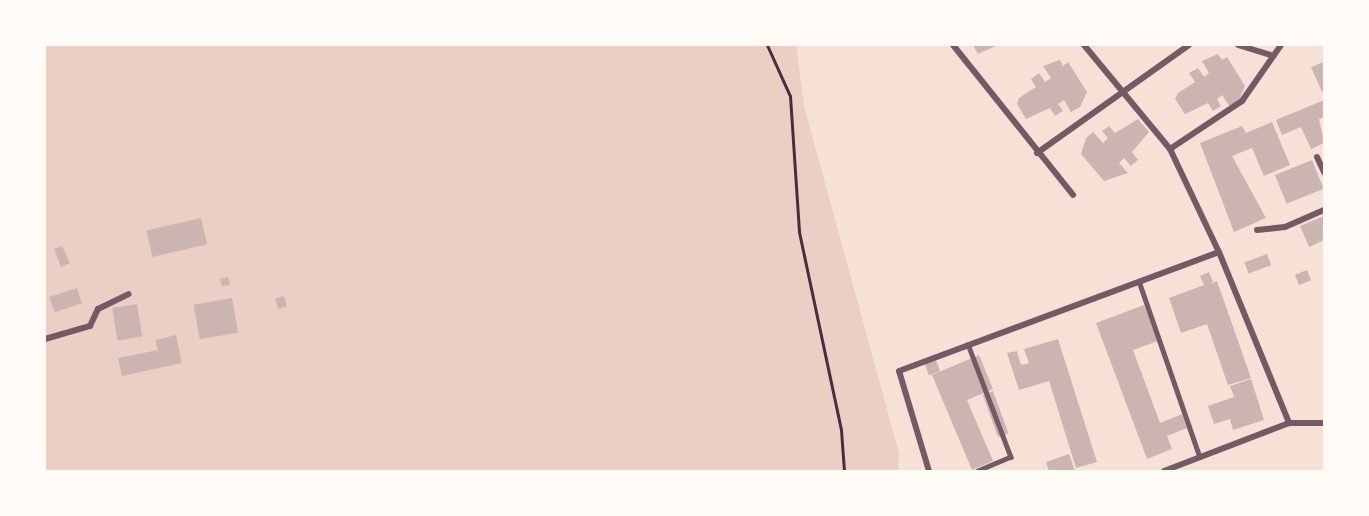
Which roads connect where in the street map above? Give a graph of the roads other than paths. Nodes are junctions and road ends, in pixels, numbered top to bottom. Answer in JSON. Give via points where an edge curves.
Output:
{"nodes":[{"id":1,"x":953,"y":45,"type":"edge"},
{"id":2,"x":1084,"y":45,"type":"edge"},
{"id":3,"x":1189,"y":45,"type":"edge"},
{"id":4,"x":1238,"y":45,"type":"edge"},
{"id":5,"x":1281,"y":45,"type":"edge"},
{"id":6,"x":1273,"y":56,"type":"junction"},
{"id":7,"x":1123,"y":95,"type":"junction"},
{"id":8,"x":1170,"y":149,"type":"junction"},
{"id":9,"x":1037,"y":153,"type":"junction"},
{"id":10,"x":1317,"y":157,"type":"dead end"},
{"id":11,"x":1324,"y":172,"type":"edge"},
{"id":12,"x":1073,"y":195,"type":"dead end"},
{"id":13,"x":1324,"y":210,"type":"edge"},
{"id":14,"x":1257,"y":230,"type":"dead end"},
{"id":15,"x":1219,"y":252,"type":"junction"},
{"id":16,"x":1139,"y":281,"type":"junction"},
{"id":17,"x":129,"y":294,"type":"dead end"},
{"id":18,"x":45,"y":339,"type":"edge"},
{"id":19,"x":969,"y":344,"type":"junction"},
{"id":20,"x":1289,"y":423,"type":"junction"},
{"id":21,"x":1324,"y":423,"type":"edge"},
{"id":22,"x":1200,"y":457,"type":"junction"},
{"id":23,"x":980,"y":470,"type":"edge"},
{"id":24,"x":929,"y":471,"type":"edge"},
{"id":25,"x":1164,"y":471,"type":"edge"}],
"edges":[{"from":1,"to":9,"type":"street"},
{"from":2,"to":7,"type":"street"},
{"from":3,"to":7,"type":"street"},
{"from":4,"to":6,"type":"street"},
{"from":5,"to":6,"type":"street"},
{"from":6,"to":8,"type":"street","via":[[1242,101]]},
{"from":7,"to":8,"type":"street"},
{"from":7,"to":9,"type":"street"},
{"from":8,"to":15,"type":"street"},
{"from":9,"to":12,"type":"street"},
{"from":10,"to":11,"type":"street"},
{"from":13,"to":14,"type":"street","via":[[1285,226]]},
{"from":15,"to":16,"type":"street"},
{"from":15,"to":20,"type":"street"},
{"from":16,"to":19,"type":"street"},
{"from":16,"to":22,"type":"lane"},
{"from":17,"to":18,"type":"street","via":[[98,309],[90,326]]},
{"from":19,"to":23,"type":"lane","via":[[1011,457]]},
{"from":19,"to":24,"type":"street","via":[[905,367],[898,375]]},
{"from":20,"to":21,"type":"street"},
{"from":20,"to":22,"type":"street"},
{"from":22,"to":25,"type":"street"}]}
